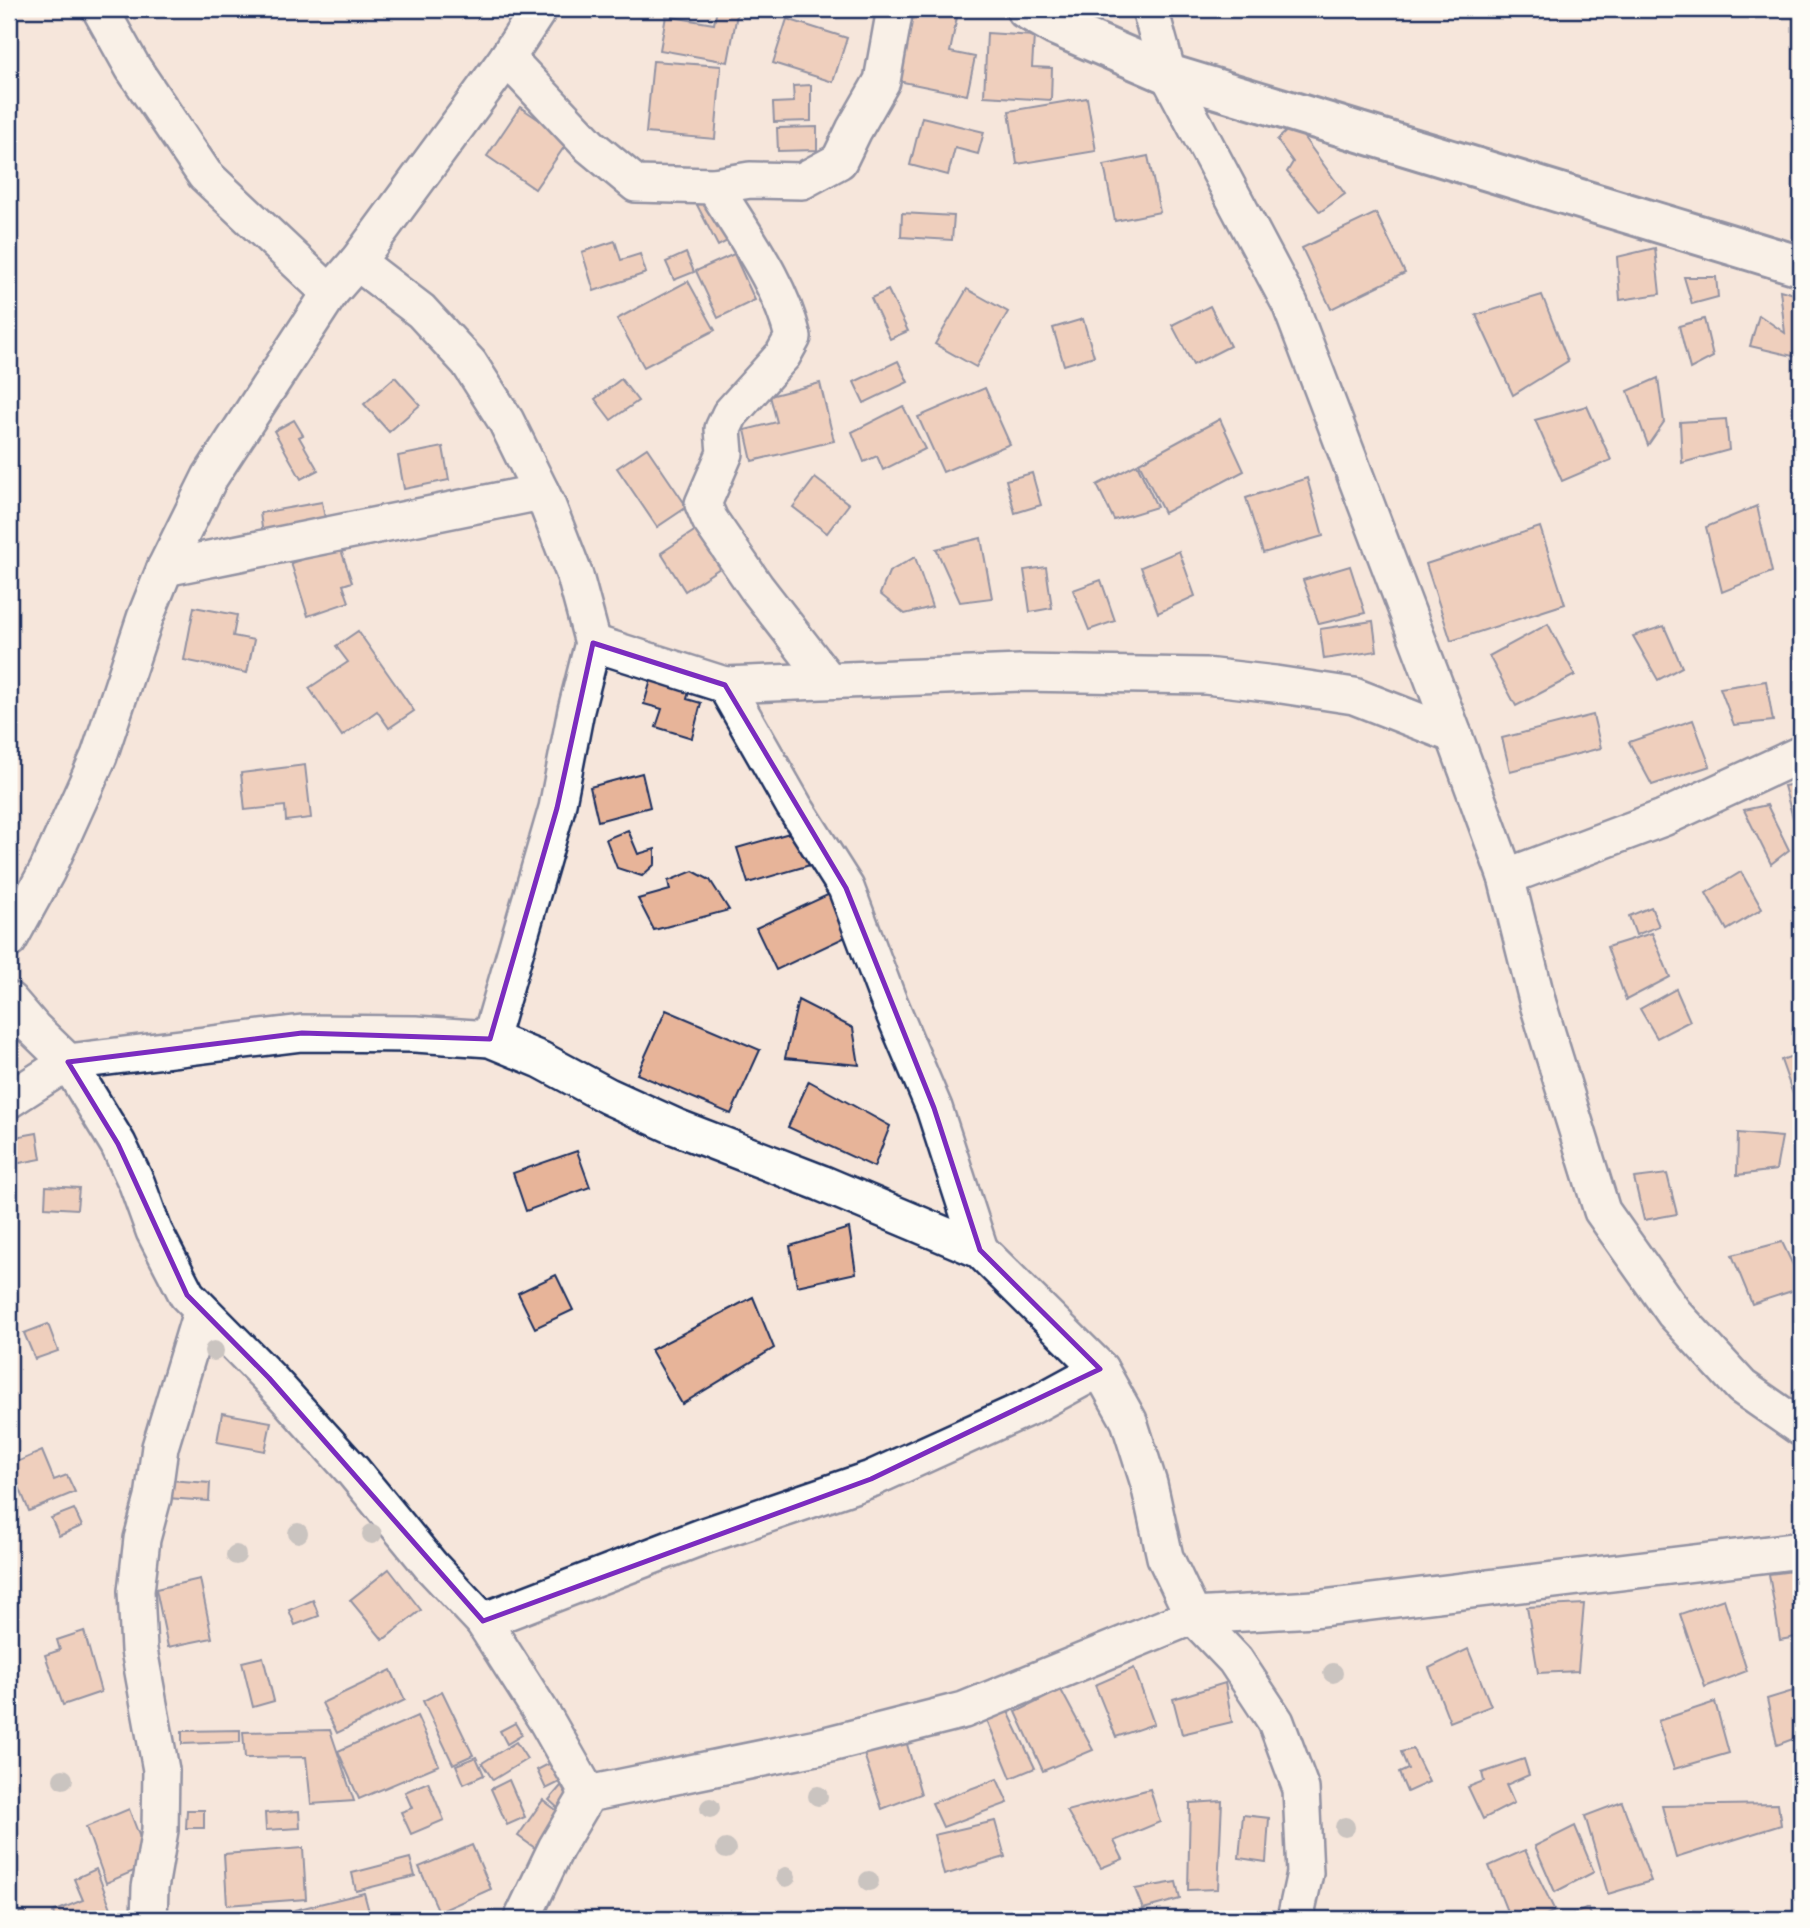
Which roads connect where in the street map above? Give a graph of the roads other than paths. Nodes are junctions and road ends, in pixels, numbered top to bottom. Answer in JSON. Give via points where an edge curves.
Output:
{"nodes":[{"id":1,"x":100,"y":9,"type":"edge"},
{"id":2,"x":538,"y":9,"type":"edge"},
{"id":3,"x":895,"y":9,"type":"edge"},
{"id":4,"x":1026,"y":9,"type":"edge"},
{"id":5,"x":1150,"y":9,"type":"edge"},
{"id":6,"x":507,"y":58,"type":"junction"},
{"id":7,"x":1168,"y":74,"type":"junction"},
{"id":8,"x":714,"y":186,"type":"junction"},
{"id":9,"x":357,"y":262,"type":"junction"},
{"id":10,"x":1801,"y":266,"type":"edge"},
{"id":11,"x":330,"y":293,"type":"junction"},
{"id":12,"x":541,"y":492,"type":"junction"},
{"id":13,"x":165,"y":568,"type":"junction"},
{"id":14,"x":593,"y":643,"type":"junction"},
{"id":15,"x":828,"y":680,"type":"junction"},
{"id":16,"x":725,"y":685,"type":"junction"},
{"id":17,"x":1454,"y":735,"type":"junction"},
{"id":18,"x":1801,"y":754,"type":"edge"},
{"id":19,"x":1506,"y":877,"type":"junction"},
{"id":20,"x":9,"y":940,"type":"edge"},
{"id":21,"x":9,"y":1000,"type":"edge"},
{"id":22,"x":490,"y":1039,"type":"junction"},
{"id":23,"x":68,"y":1062,"type":"junction"},
{"id":24,"x":9,"y":1100,"type":"edge"},
{"id":25,"x":980,"y":1250,"type":"junction"},
{"id":26,"x":201,"y":1312,"type":"junction"},
{"id":27,"x":1100,"y":1369,"type":"junction"},
{"id":28,"x":1801,"y":1428,"type":"edge"},
{"id":29,"x":1801,"y":1550,"type":"edge"},
{"id":30,"x":1193,"y":1616,"type":"junction"},
{"id":31,"x":483,"y":1621,"type":"junction"},
{"id":32,"x":588,"y":1794,"type":"junction"},
{"id":33,"x":149,"y":1919,"type":"edge"},
{"id":34,"x":522,"y":1919,"type":"edge"},
{"id":35,"x":1295,"y":1919,"type":"edge"}],
"edges":[{"from":1,"to":11,"type":"street","via":[[133,68],[205,175]]},
{"from":2,"to":6,"type":"street"},
{"from":3,"to":8,"type":"street","via":[[882,82],[839,161],[802,181],[750,180]]},
{"from":4,"to":7,"type":"street"},
{"from":5,"to":7,"type":"street"},
{"from":6,"to":8,"type":"street","via":[[590,146],[636,184]]},
{"from":6,"to":9,"type":"street"},
{"from":7,"to":10,"type":"street"},
{"from":7,"to":17,"type":"street","via":[[1290,304]]},
{"from":8,"to":15,"type":"street","via":[[764,268],[788,316],[793,337],[783,355],[730,414],[723,429],[725,453],[703,504],[756,587]]},
{"from":9,"to":11,"type":"street"},
{"from":9,"to":12,"type":"street","via":[[421,312],[469,363],[506,421]]},
{"from":11,"to":13,"type":"street","via":[[210,477]]},
{"from":12,"to":13,"type":"street"},
{"from":12,"to":14,"type":"street","via":[[575,576]]},
{"from":13,"to":20,"type":"street","via":[[99,756],[47,871]]},
{"from":14,"to":16,"type":"street"},
{"from":14,"to":22,"type":"street","via":[[557,808]]},
{"from":15,"to":16,"type":"street"},
{"from":15,"to":17,"type":"street","via":[[1020,673],[1205,676],[1354,696]]},
{"from":16,"to":25,"type":"street","via":[[846,888],[934,1108]]},
{"from":17,"to":19,"type":"street"},
{"from":18,"to":19,"type":"street","via":[[1663,818]]},
{"from":19,"to":28,"type":"street","via":[[1538,1004],[1602,1211],[1674,1313],[1733,1378]]},
{"from":21,"to":23,"type":"street"},
{"from":22,"to":23,"type":"street","via":[[302,1033]]},
{"from":22,"to":25,"type":"street","via":[[676,1127]]},
{"from":23,"to":24,"type":"street"},
{"from":23,"to":26,"type":"street","via":[[118,1144],[154,1231],[187,1295]]},
{"from":25,"to":27,"type":"street"},
{"from":26,"to":31,"type":"street","via":[[279,1389]]},
{"from":26,"to":33,"type":"street","via":[[160,1447],[136,1591],[139,1650],[161,1770],[160,1830]]},
{"from":27,"to":30,"type":"street","via":[[1129,1421],[1166,1557]]},
{"from":27,"to":31,"type":"street","via":[[1034,1405],[871,1479],[704,1536]]},
{"from":29,"to":30,"type":"street","via":[[1314,1609]]},
{"from":30,"to":32,"type":"street","via":[[964,1710],[822,1746]]},
{"from":30,"to":35,"type":"street","via":[[1235,1660],[1276,1722],[1301,1789],[1305,1873]]},
{"from":31,"to":32,"type":"street"},
{"from":32,"to":34,"type":"street"}]}
